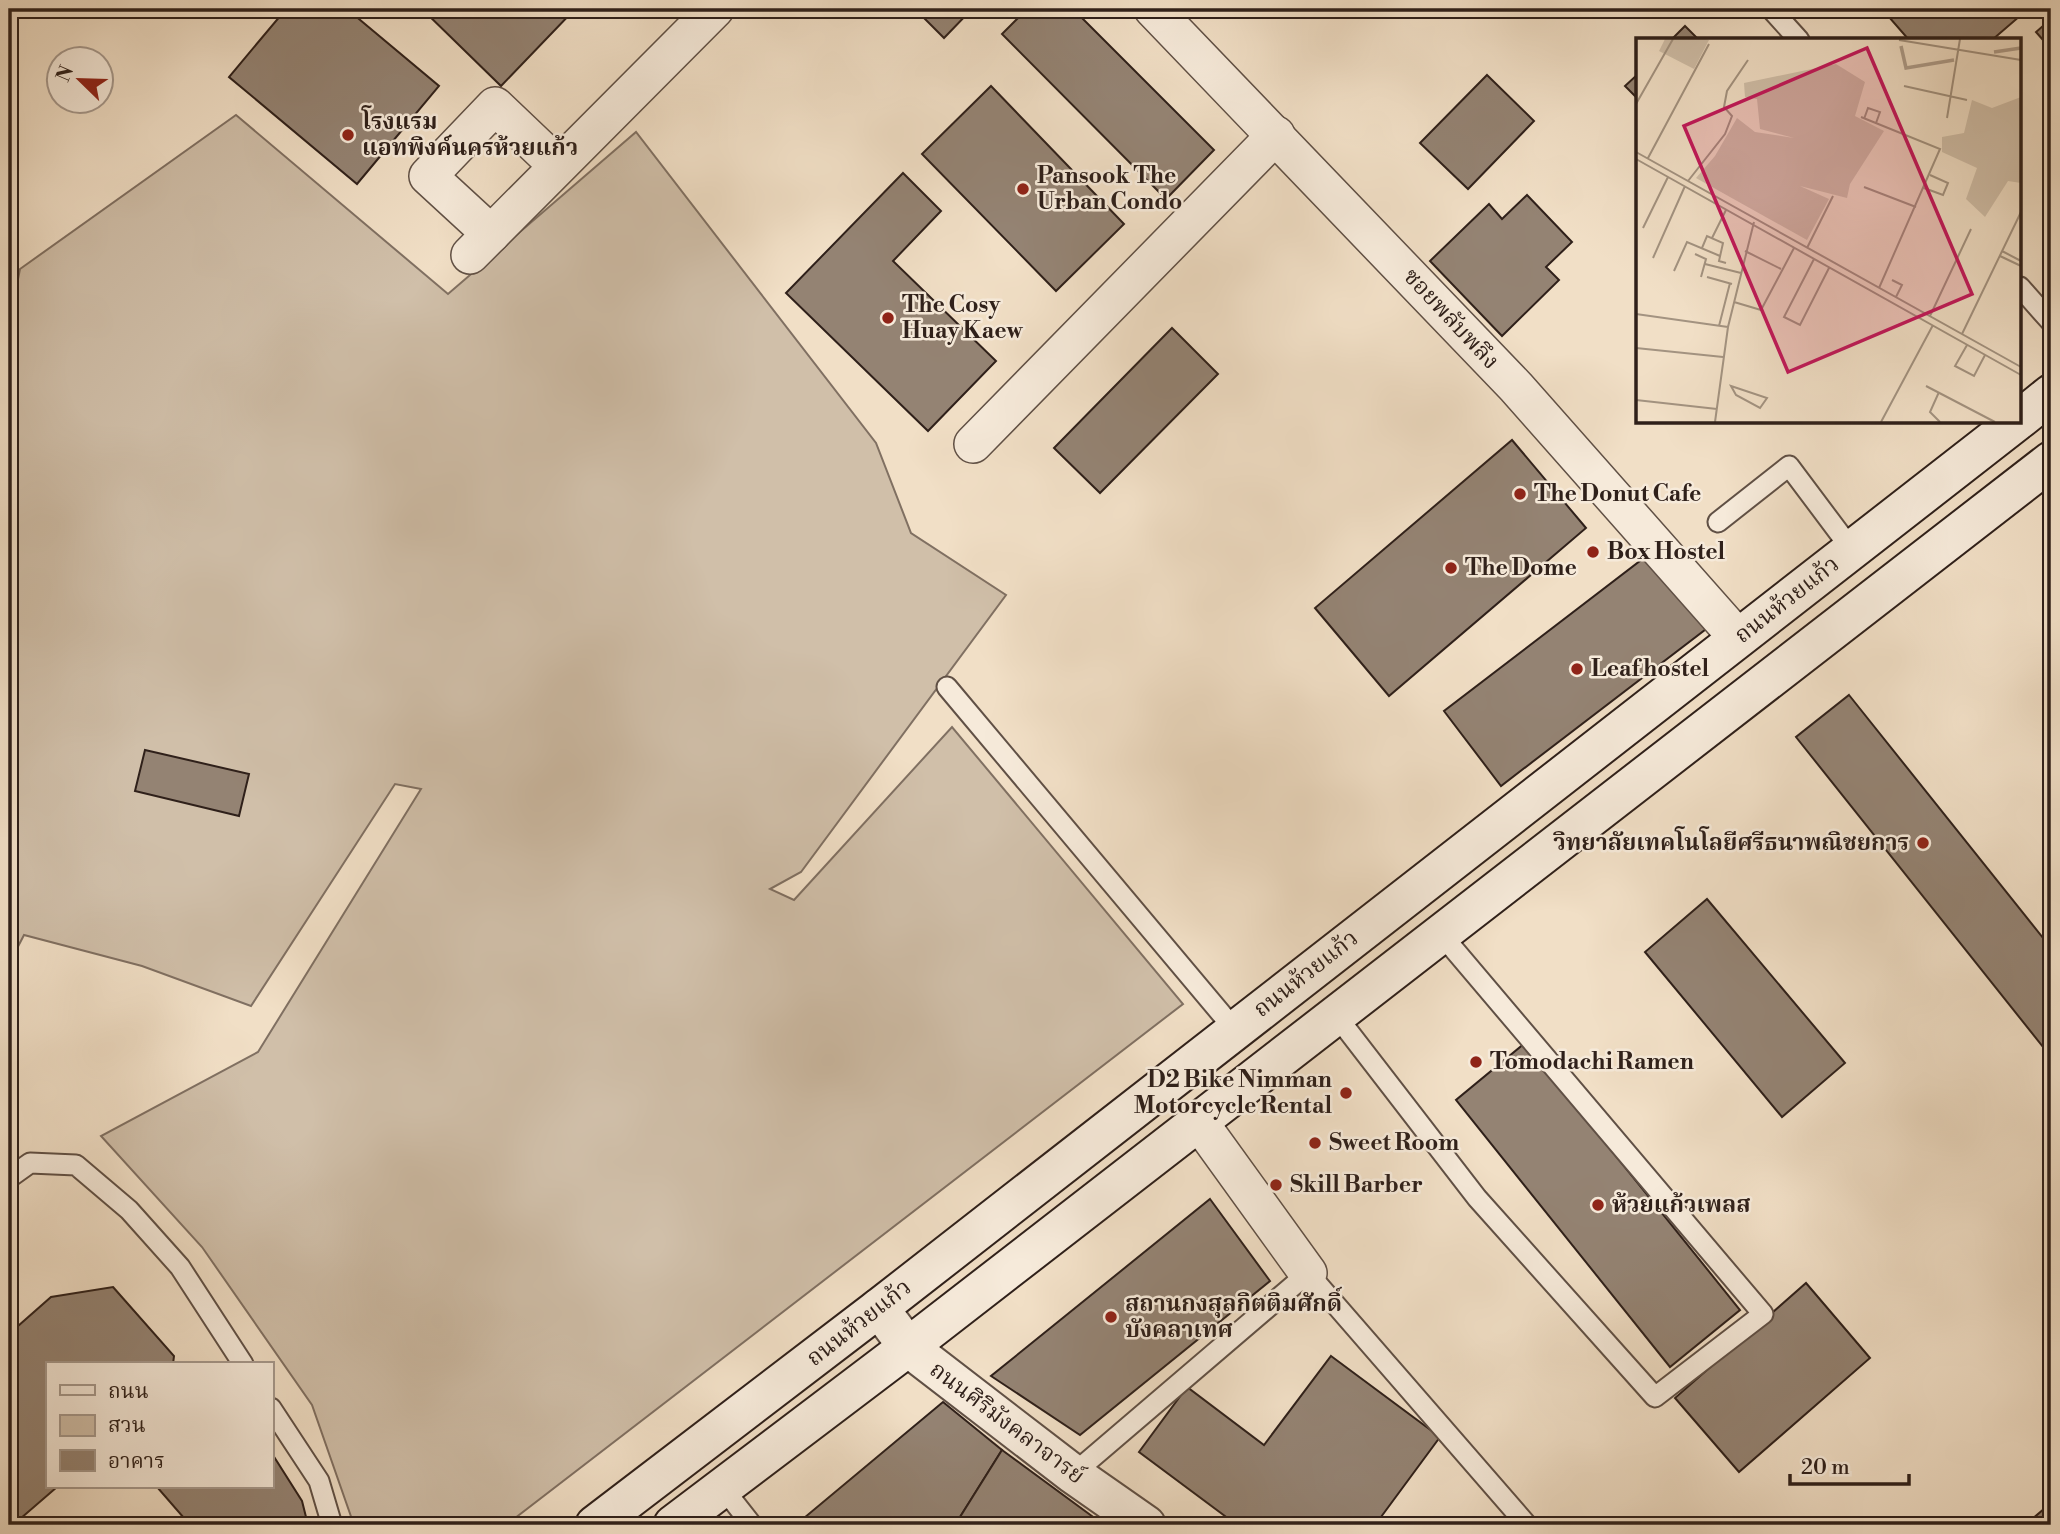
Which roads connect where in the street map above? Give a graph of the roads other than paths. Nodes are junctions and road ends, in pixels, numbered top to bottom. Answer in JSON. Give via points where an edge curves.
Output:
{"nodes":[{"id":1,"x":715,"y":9,"type":"edge"},
{"id":2,"x":1771,"y":9,"type":"edge"},
{"id":3,"x":1165,"y":13,"type":"edge"},
{"id":4,"x":1798,"y":38,"type":"edge"},
{"id":5,"x":1276,"y":135,"type":"junction"},
{"id":6,"x":558,"y":166,"type":"junction"},
{"id":7,"x":2022,"y":288,"type":"edge"},
{"id":8,"x":2051,"y":322,"type":"edge"},
{"id":9,"x":2051,"y":394,"type":"edge"},
{"id":10,"x":2022,"y":417,"type":"edge"},
{"id":11,"x":2013,"y":424,"type":"edge"},
{"id":12,"x":973,"y":444,"type":"dead end"},
{"id":13,"x":2051,"y":461,"type":"edge"},
{"id":14,"x":1718,"y":522,"type":"dead end"},
{"id":15,"x":1853,"y":550,"type":"junction"},
{"id":16,"x":1738,"y":638,"type":"junction"},
{"id":17,"x":947,"y":687,"type":"dead end"},
{"id":18,"x":1441,"y":934,"type":"junction"},
{"id":19,"x":1335,"y":1014,"type":"junction"},
{"id":20,"x":1235,"y":1030,"type":"junction"},
{"id":21,"x":1199,"y":1122,"type":"junction"},
{"id":22,"x":9,"y":1178,"type":"edge"},
{"id":23,"x":1308,"y":1273,"type":"junction"},
{"id":24,"x":880,"y":1308,"type":"junction"},
{"id":25,"x":908,"y":1347,"type":"junction"},
{"id":26,"x":242,"y":1362,"type":"edge"},
{"id":27,"x":273,"y":1411,"type":"edge"},
{"id":28,"x":1073,"y":1474,"type":"junction"},
{"id":29,"x":723,"y":1488,"type":"junction"},
{"id":30,"x":332,"y":1525,"type":"edge"},
{"id":31,"x":595,"y":1525,"type":"edge"},
{"id":32,"x":673,"y":1525,"type":"edge"},
{"id":33,"x":752,"y":1525,"type":"edge"},
{"id":34,"x":1146,"y":1525,"type":"edge"},
{"id":35,"x":1527,"y":1525,"type":"edge"}],
"edges":[{"from":1,"to":6,"type":"street"},
{"from":2,"to":4,"type":"lane"},
{"from":3,"to":5,"type":"street","name":"ซอยพลับพลึง"},
{"from":5,"to":12,"type":"street"},
{"from":5,"to":16,"type":"street","name":"ซอยพลับพลึง","via":[[1516,387]]},
{"from":6,"to":6,"type":"street","via":[[480,244],[428,176],[495,106]]},
{"from":7,"to":8,"type":"lane"},
{"from":9,"to":10,"type":"main road","name":"ถนนห้วยแก้ว"},
{"from":11,"to":15,"type":"main road","name":"ถนนห้วยแก้ว"},
{"from":13,"to":18,"type":"main road"},
{"from":14,"to":15,"type":"lane","via":[[1789,466]]},
{"from":15,"to":16,"type":"main road","name":"ถนนห้วยแก้ว"},
{"from":16,"to":20,"type":"main road","name":"ถนนห้วยแก้ว"},
{"from":17,"to":20,"type":"lane"},
{"from":18,"to":19,"type":"main road"},
{"from":18,"to":19,"type":"lane","via":[[1763,1314],[1655,1397],[1478,1198]]},
{"from":19,"to":21,"type":"main road"},
{"from":20,"to":24,"type":"main road","name":"ถนนห้วยแก้ว"},
{"from":21,"to":23,"type":"street"},
{"from":21,"to":25,"type":"main road"},
{"from":22,"to":26,"type":"lane","via":[[30,1163],[76,1165],[130,1210],[180,1267]]},
{"from":23,"to":28,"type":"lane"},
{"from":23,"to":35,"type":"lane"},
{"from":24,"to":25,"type":"main road","name":"ถนนศิริมังคลาจารย์"},
{"from":24,"to":31,"type":"main road","name":"ถนนห้วยแก้ว"},
{"from":25,"to":28,"type":"main road","name":"ถนนศิริมังคลาจารย์"},
{"from":25,"to":29,"type":"main road"},
{"from":27,"to":30,"type":"lane","via":[[319,1481]]},
{"from":28,"to":34,"type":"main road","name":"ถนนศิริมังคลาจารย์"},
{"from":29,"to":32,"type":"main road"},
{"from":29,"to":33,"type":"lane"}]}
